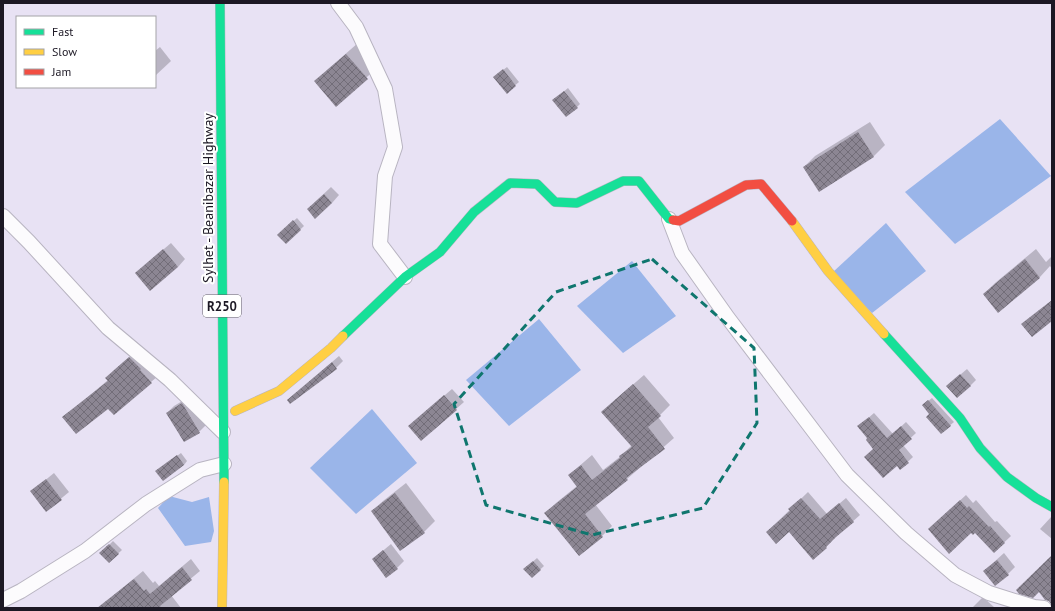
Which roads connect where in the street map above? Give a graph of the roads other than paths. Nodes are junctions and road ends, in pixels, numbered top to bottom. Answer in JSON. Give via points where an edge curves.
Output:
{"nodes":[{"id":1,"x":220,"y":3,"type":"edge"},
{"id":2,"x":338,"y":3,"type":"edge"},
{"id":3,"x":3,"y":216,"type":"edge"},
{"id":4,"x":669,"y":219,"type":"junction"},
{"id":5,"x":405,"y":277,"type":"junction"},
{"id":6,"x":235,"y":411,"type":"dead end"},
{"id":7,"x":223,"y":432,"type":"junction"},
{"id":8,"x":224,"y":464,"type":"junction"},
{"id":9,"x":1052,"y":507,"type":"edge"},
{"id":10,"x":3,"y":600,"type":"edge"},
{"id":11,"x":222,"y":608,"type":"edge"},
{"id":12,"x":1044,"y":608,"type":"edge"}],
"edges":[{"from":1,"to":7,"type":"street","name":"Sylhet - Beanibazar Highway","number":"R250"},
{"from":2,"to":5,"type":"street","via":[[356,27],[386,89],[395,147],[384,176],[380,244]]},
{"from":3,"to":7,"type":"street","via":[[108,328],[170,380]]},
{"from":4,"to":5,"type":"street","via":[[639,181],[623,181],[577,203],[556,202],[537,184],[510,183],[474,212],[440,252]]},
{"from":4,"to":9,"type":"street","via":[[678,221],[746,186],[761,184],[828,271],[960,418],[980,448],[1007,477]]},
{"from":4,"to":12,"type":"street","via":[[682,253],[847,475],[906,533],[954,574],[989,593]]},
{"from":5,"to":6,"type":"street","via":[[331,348],[279,391]]},
{"from":7,"to":8,"type":"street","name":"Sylhet - Beanibazar Highway","number":"R250"},
{"from":8,"to":10,"type":"street","via":[[200,470],[146,504],[85,551]]},
{"from":8,"to":11,"type":"street","name":"Sylhet - Beanibazar Highway","number":"R250"}]}
